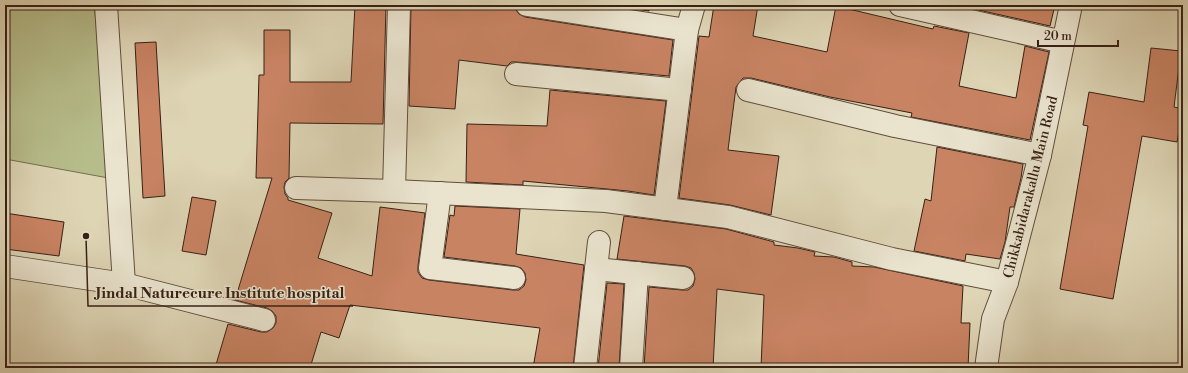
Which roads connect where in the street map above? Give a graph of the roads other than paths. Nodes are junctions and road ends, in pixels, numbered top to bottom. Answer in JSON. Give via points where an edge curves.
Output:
{"nodes":[{"id":1,"x":106,"y":5,"type":"edge"},
{"id":2,"x":399,"y":5,"type":"edge"},
{"id":3,"x":527,"y":5,"type":"edge"},
{"id":4,"x":694,"y":5,"type":"edge"},
{"id":5,"x":900,"y":5,"type":"edge"},
{"id":6,"x":1071,"y":5,"type":"edge"},
{"id":7,"x":929,"y":8,"type":"edge"},
{"id":8,"x":687,"y":30,"type":"junction"},
{"id":9,"x":1063,"y":42,"type":"junction"},
{"id":10,"x":516,"y":74,"type":"dead end"},
{"id":11,"x":680,"y":90,"type":"junction"},
{"id":12,"x":748,"y":90,"type":"dead end"},
{"id":13,"x":1040,"y":155,"type":"junction"},
{"id":14,"x":296,"y":188,"type":"dead end"},
{"id":15,"x":394,"y":191,"type":"junction"},
{"id":16,"x":440,"y":193,"type":"junction"},
{"id":17,"x":665,"y":209,"type":"junction"},
{"id":18,"x":599,"y":242,"type":"dead end"},
{"id":19,"x":5,"y":266,"type":"edge"},
{"id":20,"x":596,"y":269,"type":"junction"},
{"id":21,"x":637,"y":273,"type":"junction"},
{"id":22,"x":514,"y":278,"type":"dead end"},
{"id":23,"x":683,"y":278,"type":"dead end"},
{"id":24,"x":1007,"y":282,"type":"junction"},
{"id":25,"x":124,"y":284,"type":"junction"},
{"id":26,"x":264,"y":320,"type":"dead end"},
{"id":27,"x":585,"y":368,"type":"edge"},
{"id":28,"x":631,"y":368,"type":"edge"},
{"id":29,"x":986,"y":368,"type":"edge"}],
"edges":[{"from":1,"to":25,"type":"street"},
{"from":2,"to":15,"type":"street"},
{"from":3,"to":8,"type":"street"},
{"from":4,"to":8,"type":"street"},
{"from":5,"to":7,"type":"street"},
{"from":6,"to":9,"type":"street","name":"Chikkabidarakallu Main Road"},
{"from":7,"to":9,"type":"street"},
{"from":8,"to":11,"type":"street"},
{"from":9,"to":13,"type":"street","name":"Chikkabidarakallu Main Road"},
{"from":10,"to":11,"type":"street"},
{"from":11,"to":17,"type":"street"},
{"from":12,"to":13,"type":"street","via":[[895,126]]},
{"from":13,"to":24,"type":"street","name":"Chikkabidarakallu Main Road"},
{"from":14,"to":15,"type":"street"},
{"from":15,"to":16,"type":"street"},
{"from":16,"to":17,"type":"street","via":[[606,201]]},
{"from":16,"to":22,"type":"street","via":[[430,268]]},
{"from":17,"to":24,"type":"street","via":[[728,217],[892,259]]},
{"from":18,"to":20,"type":"street"},
{"from":19,"to":25,"type":"street"},
{"from":20,"to":21,"type":"street"},
{"from":20,"to":27,"type":"street"},
{"from":21,"to":23,"type":"street"},
{"from":21,"to":28,"type":"street"},
{"from":24,"to":29,"type":"street","name":"Chikkabidarakallu Main Road","via":[[993,319]]},
{"from":25,"to":26,"type":"street"}]}
